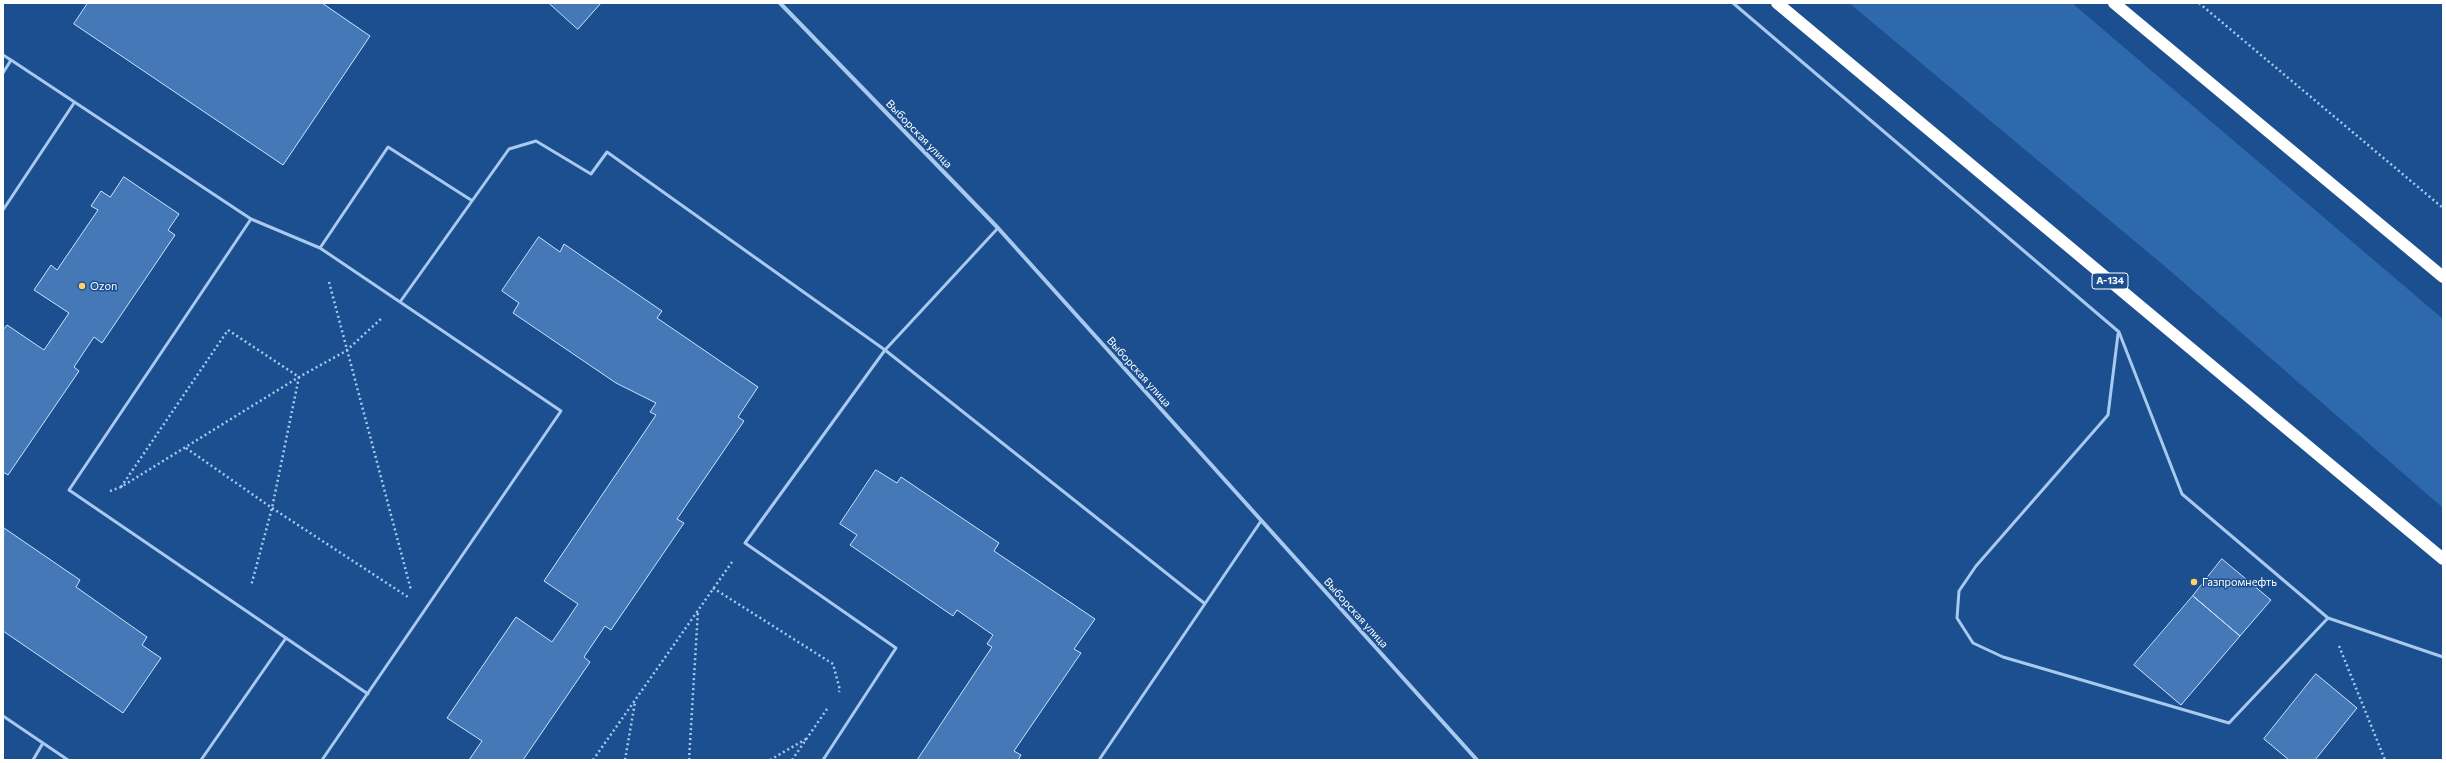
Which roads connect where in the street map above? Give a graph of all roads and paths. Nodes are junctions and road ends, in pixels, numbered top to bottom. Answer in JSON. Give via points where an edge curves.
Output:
{"nodes":[{"id":1,"x":780,"y":3,"type":"edge"},
{"id":2,"x":1733,"y":3,"type":"edge"},
{"id":3,"x":1777,"y":3,"type":"edge"},
{"id":4,"x":2114,"y":3,"type":"edge"},
{"id":5,"x":2199,"y":3,"type":"edge"},
{"id":6,"x":3,"y":55,"type":"edge"},
{"id":7,"x":11,"y":60,"type":"junction"},
{"id":8,"x":3,"y":73,"type":"edge"},
{"id":9,"x":74,"y":102,"type":"junction"},
{"id":10,"x":471,"y":200,"type":"junction"},
{"id":11,"x":2443,"y":208,"type":"edge"},
{"id":12,"x":3,"y":210,"type":"edge"},
{"id":13,"x":251,"y":219,"type":"junction"},
{"id":14,"x":998,"y":228,"type":"junction"},
{"id":15,"x":320,"y":248,"type":"junction"},
{"id":16,"x":2443,"y":277,"type":"edge"},
{"id":17,"x":400,"y":302,"type":"junction"},
{"id":18,"x":2119,"y":332,"type":"junction"},
{"id":19,"x":885,"y":350,"type":"junction"},
{"id":20,"x":346,"y":351,"type":"junction"},
{"id":21,"x":299,"y":377,"type":"junction"},
{"id":22,"x":186,"y":448,"type":"junction"},
{"id":23,"x":121,"y":487,"type":"junction"},
{"id":24,"x":83,"y":500,"type":"junction"},
{"id":25,"x":272,"y":508,"type":"junction"},
{"id":26,"x":1261,"y":521,"type":"junction"},
{"id":27,"x":745,"y":544,"type":"junction"},
{"id":28,"x":2443,"y":559,"type":"edge"},
{"id":29,"x":713,"y":588,"type":"junction"},
{"id":30,"x":1204,"y":603,"type":"junction"},
{"id":31,"x":245,"y":610,"type":"junction"},
{"id":32,"x":698,"y":610,"type":"junction"},
{"id":33,"x":2328,"y":618,"type":"junction"},
{"id":34,"x":286,"y":638,"type":"junction"},
{"id":35,"x":2443,"y":657,"type":"edge"},
{"id":36,"x":368,"y":694,"type":"junction"},
{"id":37,"x":836,"y":696,"type":"dead end"},
{"id":38,"x":635,"y":700,"type":"junction"},
{"id":39,"x":828,"y":708,"type":"dead end"},
{"id":40,"x":3,"y":716,"type":"edge"},
{"id":41,"x":43,"y":744,"type":"junction"},
{"id":42,"x":32,"y":760,"type":"edge"},
{"id":43,"x":68,"y":760,"type":"edge"},
{"id":44,"x":201,"y":760,"type":"edge"},
{"id":45,"x":322,"y":760,"type":"edge"},
{"id":46,"x":592,"y":760,"type":"edge"},
{"id":47,"x":625,"y":760,"type":"edge"},
{"id":48,"x":689,"y":760,"type":"edge"},
{"id":49,"x":792,"y":760,"type":"edge"},
{"id":50,"x":823,"y":760,"type":"edge"},
{"id":51,"x":1099,"y":760,"type":"edge"},
{"id":52,"x":1477,"y":760,"type":"edge"},
{"id":53,"x":2385,"y":760,"type":"edge"}],
"edges":[{"from":1,"to":14,"type":"street","name":"Выборская улица"},
{"from":2,"to":18,"type":"lane"},
{"from":3,"to":28,"type":"highway","number":"А-134"},
{"from":4,"to":16,"type":"highway"},
{"from":5,"to":11,"type":"path"},
{"from":6,"to":7,"type":"lane"},
{"from":7,"to":8,"type":"lane"},
{"from":7,"to":9,"type":"lane"},
{"from":9,"to":12,"type":"lane"},
{"from":9,"to":13,"type":"lane"},
{"from":10,"to":15,"type":"lane","via":[[388,147]]},
{"from":10,"to":17,"type":"lane"},
{"from":10,"to":19,"type":"lane","via":[[509,149],[536,141],[591,174],[607,152]]},
{"from":13,"to":15,"type":"lane"},
{"from":13,"to":24,"type":"lane","via":[[69,490]]},
{"from":14,"to":19,"type":"lane"},
{"from":14,"to":26,"type":"street","name":"Выборская улица"},
{"from":15,"to":17,"type":"lane"},
{"from":15,"to":20,"type":"path"},
{"from":17,"to":20,"type":"path"},
{"from":17,"to":36,"type":"lane","via":[[561,411]]},
{"from":18,"to":33,"type":"lane","via":[[2182,494]]},
{"from":18,"to":33,"type":"lane","via":[[2108,415],[1976,566],[1959,591],[1957,618],[1972,643],[2003,657],[2229,723]]},
{"from":19,"to":27,"type":"lane"},
{"from":19,"to":30,"type":"lane"},
{"from":20,"to":21,"type":"path"},
{"from":20,"to":25,"type":"path","via":[[413,600]]},
{"from":21,"to":22,"type":"path"},
{"from":21,"to":23,"type":"path","via":[[228,330]]},
{"from":21,"to":25,"type":"path"},
{"from":22,"to":23,"type":"path"},
{"from":22,"to":25,"type":"path"},
{"from":23,"to":24,"type":"path"},
{"from":24,"to":31,"type":"lane"},
{"from":25,"to":31,"type":"path"},
{"from":26,"to":30,"type":"lane"},
{"from":26,"to":52,"type":"street","name":"Выборская улица"},
{"from":27,"to":29,"type":"path"},
{"from":27,"to":50,"type":"lane","via":[[896,648]]},
{"from":29,"to":32,"type":"path"},
{"from":29,"to":37,"type":"path","via":[[833,664],[840,690]]},
{"from":30,"to":51,"type":"lane"},
{"from":31,"to":34,"type":"lane"},
{"from":32,"to":38,"type":"path"},
{"from":32,"to":48,"type":"path"},
{"from":33,"to":35,"type":"lane"},
{"from":33,"to":53,"type":"path"},
{"from":34,"to":36,"type":"lane"},
{"from":34,"to":44,"type":"lane"},
{"from":36,"to":45,"type":"lane"},
{"from":38,"to":46,"type":"path"},
{"from":38,"to":47,"type":"path"},
{"from":39,"to":49,"type":"path"},
{"from":40,"to":41,"type":"lane"},
{"from":41,"to":42,"type":"lane"},
{"from":41,"to":43,"type":"lane"}]}
